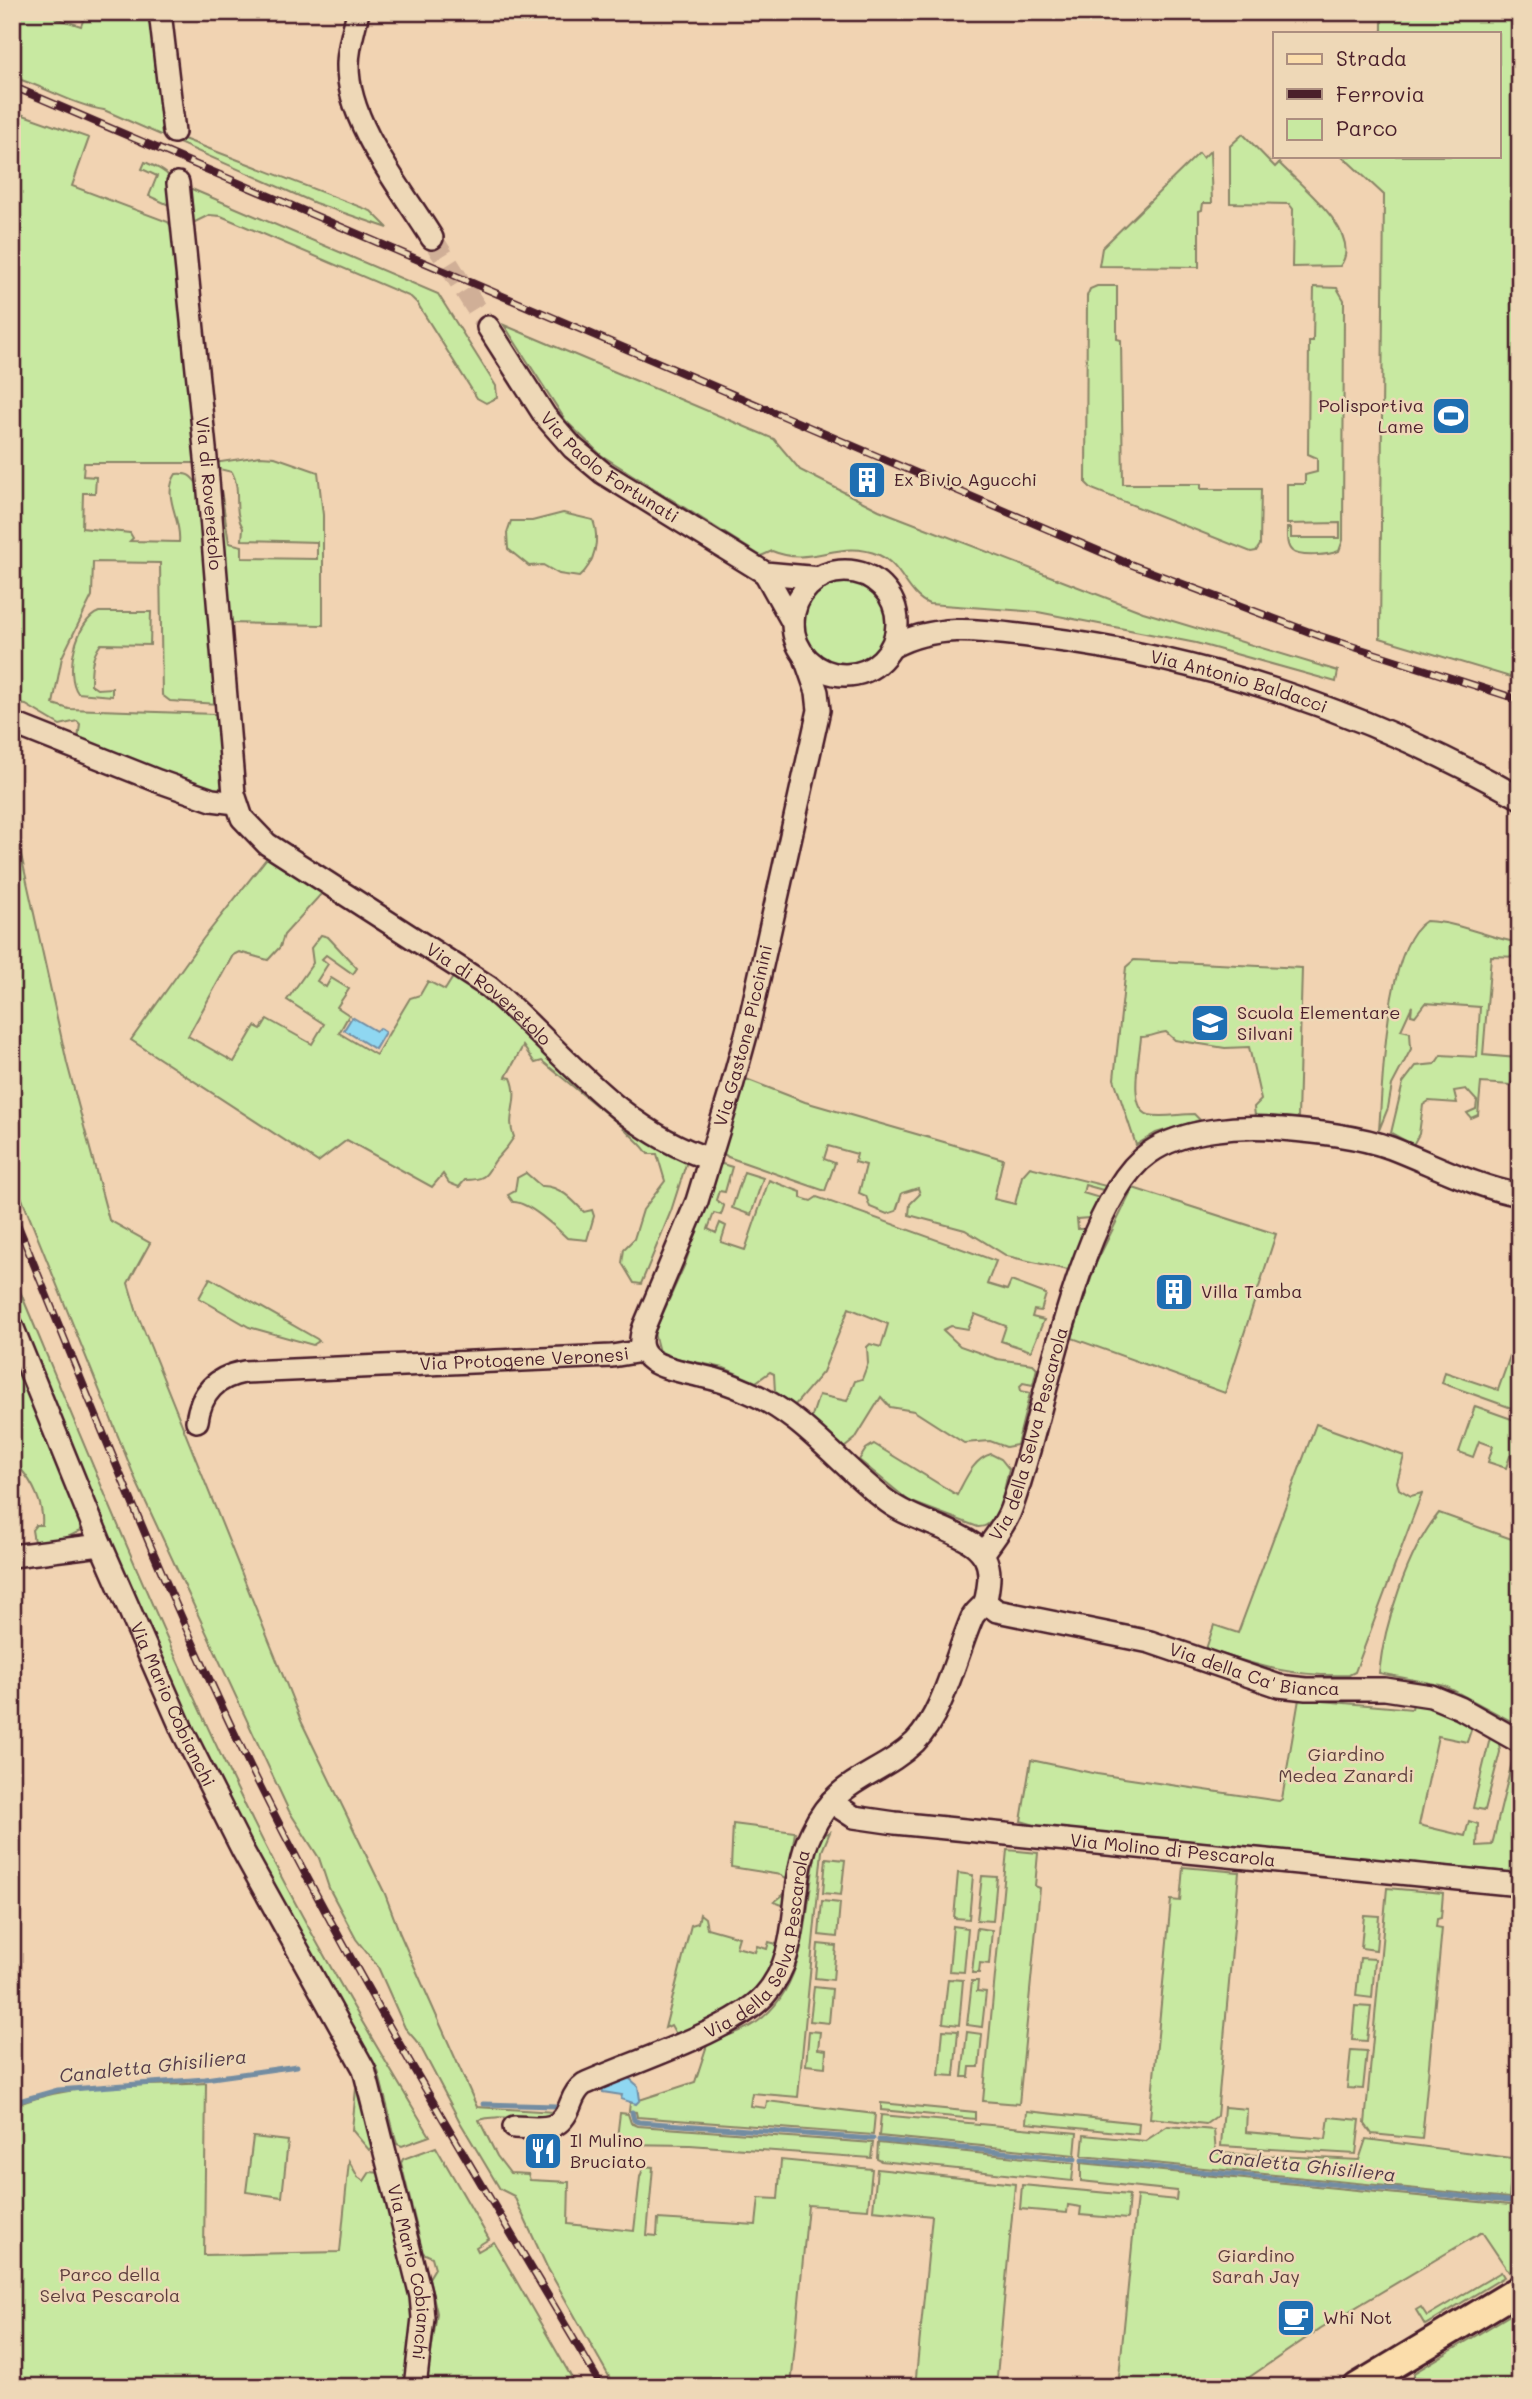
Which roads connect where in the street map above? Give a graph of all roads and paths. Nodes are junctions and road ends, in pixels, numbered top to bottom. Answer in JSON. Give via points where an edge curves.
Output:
{"nodes":[{"id":1,"x":160,"y":12,"type":"edge"},
{"id":2,"x":365,"y":12,"type":"edge"},
{"id":3,"x":356,"y":22,"type":"edge"},
{"id":4,"x":174,"y":132,"type":"dead end"},
{"id":5,"x":178,"y":183,"type":"dead end"},
{"id":6,"x":432,"y":238,"type":"tunnel mouth"},
{"id":7,"x":488,"y":327,"type":"tunnel mouth"},
{"id":8,"x":765,"y":573,"type":"junction"},
{"id":9,"x":820,"y":578,"type":"junction"},
{"id":10,"x":893,"y":604,"type":"junction"},
{"id":11,"x":793,"y":623,"type":"junction"},
{"id":12,"x":941,"y":629,"type":"junction"},
{"id":13,"x":891,"y":648,"type":"junction"},
{"id":14,"x":804,"y":655,"type":"junction"},
{"id":15,"x":856,"y":674,"type":"junction"},
{"id":16,"x":819,"y":710,"type":"junction"},
{"id":17,"x":12,"y":723,"type":"edge"},
{"id":18,"x":1520,"y":798,"type":"edge"},
{"id":19,"x":236,"y":803,"type":"junction"},
{"id":20,"x":710,"y":1159,"type":"junction"},
{"id":21,"x":1520,"y":1195,"type":"edge"},
{"id":22,"x":12,"y":1326,"type":"edge"},
{"id":23,"x":642,"y":1351,"type":"junction"},
{"id":24,"x":197,"y":1421,"type":"dead end"},
{"id":25,"x":101,"y":1545,"type":"junction"},
{"id":26,"x":984,"y":1554,"type":"junction"},
{"id":27,"x":12,"y":1556,"type":"edge"},
{"id":28,"x":985,"y":1602,"type":"junction"},
{"id":29,"x":1520,"y":1742,"type":"edge"},
{"id":30,"x":831,"y":1802,"type":"junction"},
{"id":31,"x":1520,"y":1885,"type":"edge"},
{"id":32,"x":514,"y":2127,"type":"dead end"},
{"id":33,"x":1520,"y":2289,"type":"edge"},
{"id":34,"x":415,"y":2387,"type":"edge"},
{"id":35,"x":1357,"y":2387,"type":"edge"}],
"edges":[{"from":1,"to":4,"type":"street"},
{"from":2,"to":3,"type":"street"},
{"from":3,"to":6,"type":"street","via":[[348,66],[356,109]]},
{"from":5,"to":19,"type":"street","name":"Via di Roveretolo"},
{"from":7,"to":8,"type":"street","name":"Via Paolo Fortunati","via":[[536,404],[582,456]]},
{"from":8,"to":9,"type":"street","name":"Via Paolo Fortunati"},
{"from":8,"to":11,"type":"street","name":"Via Paolo Fortunati"},
{"from":9,"to":10,"type":"street","via":[[844,570],[859,573],[883,587]]},
{"from":9,"to":11,"type":"street","via":[[801,596]]},
{"from":10,"to":12,"type":"street","name":"Via Antonio Baldacci"},
{"from":10,"to":13,"type":"street","via":[[897,631]]},
{"from":11,"to":14,"type":"street"},
{"from":12,"to":13,"type":"street","name":"Via Antonio Baldacci"},
{"from":12,"to":18,"type":"street","name":"Via Antonio Baldacci","via":[[1076,643],[1236,677],[1394,734]]},
{"from":13,"to":15,"type":"street","via":[[875,666]]},
{"from":14,"to":15,"type":"street","via":[[824,670]]},
{"from":14,"to":16,"type":"street","name":"Via Gastone Piccinini"},
{"from":15,"to":16,"type":"street","name":"Via Gastone Piccinini","via":[[833,691]]},
{"from":16,"to":20,"type":"street","name":"Via Gastone Piccinini","via":[[748,1028]]},
{"from":17,"to":19,"type":"street","via":[[146,777],[212,800]]},
{"from":19,"to":20,"type":"street","name":"Via di Roveretolo","via":[[245,823],[267,844],[489,987],[618,1110],[678,1146]]},
{"from":20,"to":23,"type":"street","name":"Via Gastone Piccinini","via":[[642,1332]]},
{"from":21,"to":26,"type":"street","name":"Via della Selva Pescarola","via":[[1465,1180],[1382,1146],[1280,1129],[1199,1134],[1147,1154],[1121,1183],[1098,1229],[1074,1294],[1012,1508]]},
{"from":22,"to":25,"type":"street","name":"Via Mario Cobianchi"},
{"from":23,"to":24,"type":"street","name":"Via Protogene Veronesi","via":[[230,1374],[204,1395]]},
{"from":23,"to":26,"type":"street","name":"Via Protogene Veronesi","via":[[660,1366],[714,1379],[763,1399],[807,1430],[888,1502],[966,1539]]},
{"from":25,"to":27,"type":"street"},
{"from":25,"to":34,"type":"street","name":"Via Mario Cobianchi","via":[[210,1786],[364,2069],[423,2307]]},
{"from":26,"to":28,"type":"street","name":"Via della Selva Pescarola","via":[[989,1577]]},
{"from":28,"to":29,"type":"street","name":"Via della Ca' Bianca","via":[[998,1611],[1161,1645],[1279,1686],[1393,1689],[1431,1696]]},
{"from":28,"to":30,"type":"street","name":"Via della Selva Pescarola","via":[[973,1615],[936,1708],[919,1737],[850,1783]]},
{"from":30,"to":31,"type":"street","name":"Via Molino di Pescarola","via":[[854,1817],[895,1824]]},
{"from":30,"to":32,"type":"street","name":"Via della Selva Pescarola","via":[[807,1843],[787,1954],[765,1995],[735,2018],[584,2084],[560,2124]]},
{"from":33,"to":35,"type":"main road"}]}
